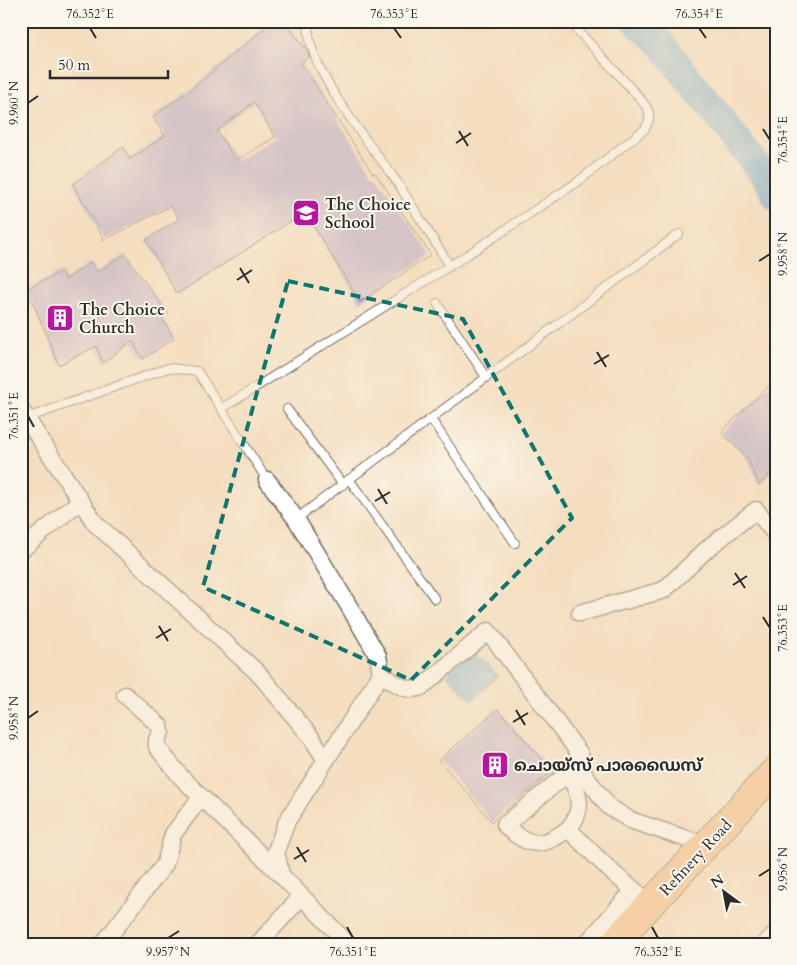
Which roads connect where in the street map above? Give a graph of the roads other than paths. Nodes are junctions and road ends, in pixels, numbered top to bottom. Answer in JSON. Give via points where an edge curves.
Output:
{"nodes":[{"id":1,"x":309,"y":21,"type":"edge"},
{"id":2,"x":569,"y":21,"type":"edge"},
{"id":3,"x":679,"y":234,"type":"dead end"},
{"id":4,"x":450,"y":266,"type":"junction"},
{"id":5,"x":437,"y":303,"type":"dead end"},
{"id":6,"x":486,"y":377,"type":"junction"},
{"id":7,"x":221,"y":409,"type":"junction"},
{"id":8,"x":288,"y":409,"type":"dead end"},
{"id":9,"x":23,"y":414,"type":"edge"},
{"id":10,"x":430,"y":418,"type":"junction"},
{"id":11,"x":349,"y":479,"type":"junction"},
{"id":12,"x":267,"y":480,"type":"joint"},
{"id":13,"x":342,"y":485,"type":"junction"},
{"id":14,"x":80,"y":501,"type":"junction"},
{"id":15,"x":296,"y":519,"type":"junction"},
{"id":16,"x":776,"y":535,"type":"edge"},
{"id":17,"x":515,"y":543,"type":"dead end"},
{"id":18,"x":21,"y":550,"type":"edge"},
{"id":19,"x":435,"y":600,"type":"dead end"},
{"id":20,"x":580,"y":612,"type":"dead end"},
{"id":21,"x":381,"y":674,"type":"junction"},
{"id":22,"x":125,"y":695,"type":"dead end"},
{"id":23,"x":326,"y":760,"type":"junction"},
{"id":24,"x":773,"y":777,"type":"edge"},
{"id":25,"x":202,"y":797,"type":"junction"},
{"id":26,"x":568,"y":829,"type":"junction"},
{"id":27,"x":705,"y":845,"type":"junction"},
{"id":28,"x":281,"y":875,"type":"junction"},
{"id":29,"x":301,"y":897,"type":"junction"},
{"id":30,"x":643,"y":897,"type":"junction"},
{"id":31,"x":776,"y":927,"type":"edge"},
{"id":32,"x":614,"y":943,"type":"edge"},
{"id":33,"x":104,"y":944,"type":"edge"},
{"id":34,"x":258,"y":944,"type":"edge"},
{"id":35,"x":348,"y":944,"type":"edge"},
{"id":36,"x":586,"y":944,"type":"edge"},
{"id":37,"x":759,"y":944,"type":"edge"}],
"edges":[{"from":1,"to":4,"type":"lane","via":[[308,31],[318,63],[329,84]]},
{"from":2,"to":4,"type":"lane","via":[[648,109],[647,126],[576,183]]},
{"from":3,"to":6,"type":"lane"},
{"from":4,"to":7,"type":"lane"},
{"from":5,"to":6,"type":"lane"},
{"from":6,"to":10,"type":"lane"},
{"from":7,"to":9,"type":"lane","via":[[197,372],[168,368]]},
{"from":7,"to":12,"type":"lane"},
{"from":8,"to":13,"type":"lane"},
{"from":9,"to":14,"type":"street"},
{"from":10,"to":11,"type":"lane"},
{"from":10,"to":17,"type":"lane"},
{"from":11,"to":13,"type":"lane"},
{"from":11,"to":19,"type":"lane"},
{"from":12,"to":15,"type":"street"},
{"from":13,"to":15,"type":"lane"},
{"from":14,"to":18,"type":"street"},
{"from":14,"to":23,"type":"street","via":[[95,523],[259,674]]},
{"from":15,"to":21,"type":"street","via":[[378,656]]},
{"from":16,"to":20,"type":"street","via":[[756,510],[707,549],[664,590]]},
{"from":21,"to":23,"type":"street"},
{"from":21,"to":27,"type":"street","via":[[409,690],[416,689],[488,631],[580,754],[583,773],[603,801],[630,820]]},
{"from":22,"to":25,"type":"street","via":[[160,726],[162,732],[157,746],[181,777]]},
{"from":23,"to":28,"type":"street","via":[[287,821],[276,851]]},
{"from":24,"to":27,"type":"highway","name":"Refinery Road"},
{"from":25,"to":28,"type":"street"},
{"from":25,"to":33,"type":"street","via":[[173,834],[165,864]]},
{"from":26,"to":26,"type":"street","via":[[542,843],[524,840],[505,825],[567,774],[574,782],[579,802],[579,815]]},
{"from":26,"to":30,"type":"street"},
{"from":27,"to":30,"type":"highway","name":"Refinery Road"},
{"from":28,"to":29,"type":"street"},
{"from":29,"to":34,"type":"street"},
{"from":29,"to":35,"type":"street"},
{"from":30,"to":32,"type":"highway","name":"Refinery Road"},
{"from":30,"to":36,"type":"street"},
{"from":31,"to":37,"type":"lane"}]}
